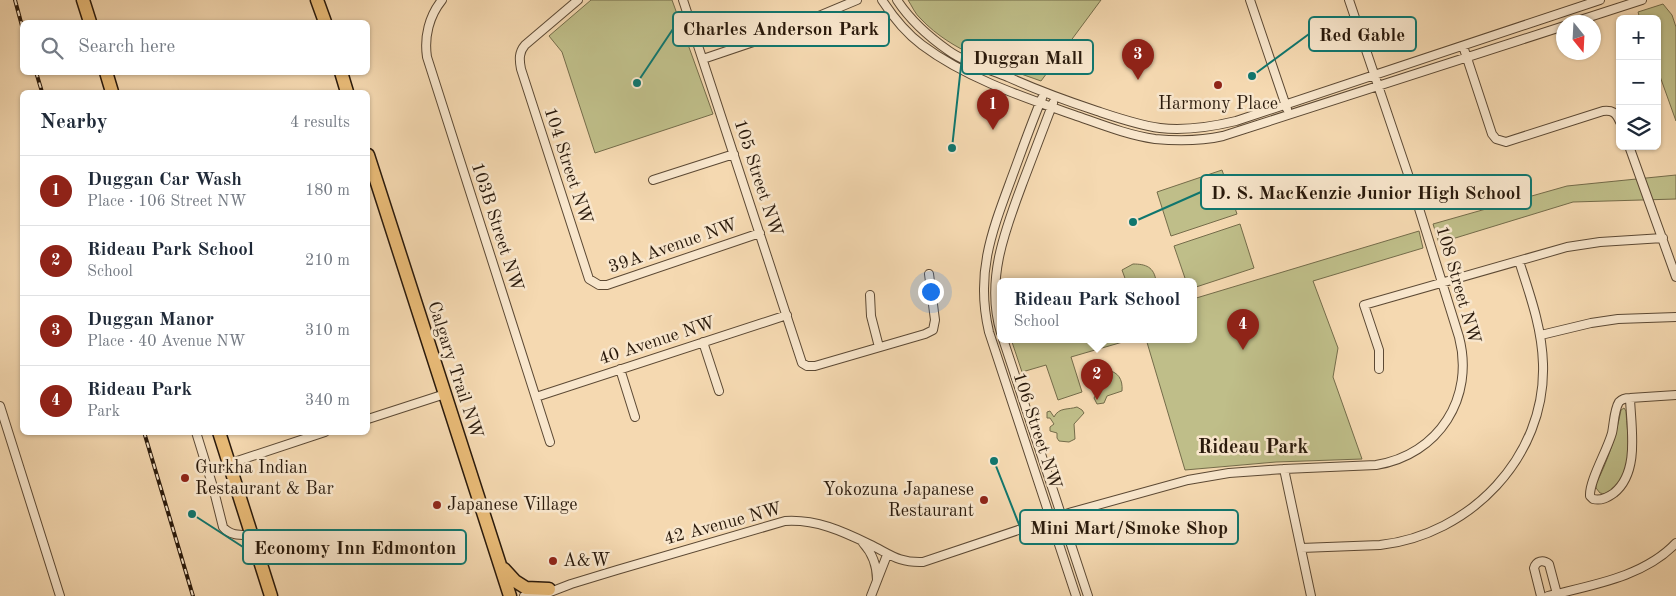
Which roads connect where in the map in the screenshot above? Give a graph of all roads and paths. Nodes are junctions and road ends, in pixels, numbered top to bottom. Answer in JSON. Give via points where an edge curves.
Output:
{"nodes":[{"id":1,"x":83,"y":0,"type":"edge"},
{"id":2,"x":317,"y":0,"type":"edge"},
{"id":3,"x":442,"y":0,"type":"edge"},
{"id":4,"x":578,"y":0,"type":"edge"},
{"id":5,"x":683,"y":0,"type":"edge"},
{"id":6,"x":857,"y":0,"type":"edge"},
{"id":7,"x":882,"y":0,"type":"edge"},
{"id":8,"x":897,"y":0,"type":"edge"},
{"id":9,"x":1250,"y":0,"type":"edge"},
{"id":10,"x":1349,"y":0,"type":"edge"},
{"id":11,"x":1600,"y":0,"type":"edge"},
{"id":12,"x":1642,"y":0,"type":"edge"},
{"id":13,"x":1596,"y":15,"type":"edge"},
{"id":14,"x":89,"y":20,"type":"edge"},
{"id":15,"x":324,"y":20,"type":"edge"},
{"id":16,"x":1556,"y":29,"type":"edge"},
{"id":17,"x":1463,"y":46,"type":"junction"},
{"id":18,"x":1467,"y":58,"type":"junction"},
{"id":19,"x":704,"y":59,"type":"junction"},
{"id":20,"x":107,"y":75,"type":"edge"},
{"id":21,"x":342,"y":75,"type":"edge"},
{"id":22,"x":1374,"y":76,"type":"junction"},
{"id":23,"x":1378,"y":87,"type":"junction"},
{"id":24,"x":111,"y":90,"type":"edge"},
{"id":25,"x":346,"y":90,"type":"edge"},
{"id":26,"x":1044,"y":92,"type":"junction"},
{"id":27,"x":1055,"y":97,"type":"junction"},
{"id":28,"x":1040,"y":102,"type":"junction"},
{"id":29,"x":1285,"y":105,"type":"junction"},
{"id":30,"x":1051,"y":107,"type":"junction"},
{"id":31,"x":1616,"y":114,"type":"edge"},
{"id":32,"x":1289,"y":116,"type":"junction"},
{"id":33,"x":1630,"y":150,"type":"edge"},
{"id":34,"x":734,"y":154,"type":"junction"},
{"id":35,"x":370,"y":161,"type":"edge"},
{"id":36,"x":653,"y":180,"type":"dead end"},
{"id":37,"x":760,"y":233,"type":"junction"},
{"id":38,"x":1663,"y":238,"type":"junction"},
{"id":39,"x":1519,"y":261,"type":"junction"},
{"id":40,"x":929,"y":274,"type":"dead end"},
{"id":41,"x":1676,"y":276,"type":"edge"},
{"id":42,"x":1442,"y":283,"type":"junction"},
{"id":43,"x":595,"y":284,"type":"joint"},
{"id":44,"x":870,"y":295,"type":"dead end"},
{"id":45,"x":997,"y":311,"type":"edge"},
{"id":46,"x":787,"y":315,"type":"junction"},
{"id":47,"x":1676,"y":317,"type":"edge"},
{"id":48,"x":1541,"y":336,"type":"junction"},
{"id":49,"x":703,"y":342,"type":"junction"},
{"id":50,"x":1003,"y":343,"type":"edge"},
{"id":51,"x":879,"y":347,"type":"junction"},
{"id":52,"x":620,"y":369,"type":"junction"},
{"id":53,"x":1379,"y":369,"type":"dead end"},
{"id":54,"x":719,"y":391,"type":"dead end"},
{"id":55,"x":444,"y":394,"type":"junction"},
{"id":56,"x":1676,"y":395,"type":"edge"},
{"id":57,"x":536,"y":396,"type":"junction"},
{"id":58,"x":1627,"y":398,"type":"junction"},
{"id":59,"x":0,"y":406,"type":"edge"},
{"id":60,"x":1454,"y":409,"type":"joint"},
{"id":61,"x":635,"y":417,"type":"dead end"},
{"id":62,"x":370,"y":418,"type":"edge"},
{"id":63,"x":197,"y":435,"type":"edge"},
{"id":64,"x":220,"y":435,"type":"edge"},
{"id":65,"x":316,"y":435,"type":"edge"},
{"id":66,"x":550,"y":442,"type":"dead end"},
{"id":67,"x":228,"y":464,"type":"junction"},
{"id":68,"x":1284,"y":469,"type":"junction"},
{"id":69,"x":1062,"y":516,"type":"junction"},
{"id":70,"x":1051,"y":520,"type":"junction"},
{"id":71,"x":251,"y":535,"type":"junction"},
{"id":72,"x":860,"y":540,"type":"junction"},
{"id":73,"x":1676,"y":543,"type":"edge"},
{"id":74,"x":1301,"y":548,"type":"junction"},
{"id":75,"x":886,"y":555,"type":"junction"},
{"id":76,"x":500,"y":566,"type":"junction"},
{"id":77,"x":877,"y":580,"type":"junction"},
{"id":78,"x":550,"y":591,"type":"edge"},
{"id":79,"x":1557,"y":594,"type":"junction"},
{"id":80,"x":60,"y":596,"type":"edge"},
{"id":81,"x":271,"y":596,"type":"edge"},
{"id":82,"x":510,"y":596,"type":"edge"},
{"id":83,"x":524,"y":596,"type":"edge"},
{"id":84,"x":872,"y":596,"type":"edge"},
{"id":85,"x":1076,"y":596,"type":"edge"},
{"id":86,"x":1088,"y":596,"type":"edge"},
{"id":87,"x":1312,"y":596,"type":"edge"},
{"id":88,"x":1541,"y":596,"type":"edge"},
{"id":89,"x":1548,"y":596,"type":"edge"}],
"edges":[{"from":1,"to":14,"type":"highway"},
{"from":2,"to":15,"type":"highway"},
{"from":3,"to":57,"type":"street","name":"103B Street NW","via":[[430,21],[426,46],[429,63]]},
{"from":4,"to":43,"type":"street","name":"104 Street NW","via":[[525,45],[519,55],[520,68],[587,275]]},
{"from":5,"to":19,"type":"street","name":"105 Street NW"},
{"from":6,"to":19,"type":"street","via":[[771,36]]},
{"from":7,"to":28,"type":"street","via":[[904,29],[943,60]]},
{"from":8,"to":26,"type":"street","via":[[918,25],[950,52]]},
{"from":9,"to":29,"type":"street"},
{"from":10,"to":22,"type":"street","name":"108 Street NW"},
{"from":11,"to":17,"type":"street"},
{"from":12,"to":13,"type":"street"},
{"from":16,"to":18,"type":"street"},
{"from":17,"to":18,"type":"street"},
{"from":17,"to":22,"type":"street"},
{"from":18,"to":23,"type":"street"},
{"from":18,"to":31,"type":"street","via":[[1496,139],[1506,142],[1602,111]]},
{"from":19,"to":34,"type":"street","name":"105 Street NW"},
{"from":20,"to":24,"type":"highway"},
{"from":21,"to":25,"type":"highway"},
{"from":22,"to":23,"type":"street","name":"108 Street NW"},
{"from":22,"to":29,"type":"street"},
{"from":23,"to":32,"type":"street"},
{"from":23,"to":42,"type":"street","name":"108 Street NW"},
{"from":26,"to":27,"type":"street"},
{"from":26,"to":28,"type":"street","name":"106 Street NW"},
{"from":27,"to":29,"type":"street","via":[[1141,125],[1180,129],[1222,124]]},
{"from":27,"to":30,"type":"street"},
{"from":28,"to":30,"type":"street"},
{"from":28,"to":70,"type":"street","name":"106 Street NW","via":[[990,237],[983,294],[989,332]]},
{"from":29,"to":32,"type":"street"},
{"from":30,"to":32,"type":"street","via":[[1133,134],[1177,140],[1223,136]]},
{"from":30,"to":45,"type":"street","via":[[998,258],[995,274]]},
{"from":33,"to":38,"type":"street"},
{"from":34,"to":36,"type":"street"},
{"from":34,"to":37,"type":"street","name":"105 Street NW"},
{"from":35,"to":55,"type":"highway","name":"Calgary Trail NW"},
{"from":37,"to":43,"type":"street","name":"39A Avenue NW","via":[[607,284]]},
{"from":37,"to":46,"type":"street","name":"105 Street NW"},
{"from":38,"to":39,"type":"street","via":[[1585,243]]},
{"from":38,"to":41,"type":"street"},
{"from":39,"to":42,"type":"street"},
{"from":39,"to":48,"type":"street"},
{"from":40,"to":51,"type":"street","via":[[935,320],[933,330]]},
{"from":42,"to":53,"type":"street","via":[[1364,305],[1379,350]]},
{"from":42,"to":60,"type":"street","name":"108 Street NW","via":[[1460,337],[1464,361]]},
{"from":44,"to":51,"type":"street","via":[[871,316]]},
{"from":46,"to":49,"type":"street","name":"40 Avenue NW"},
{"from":46,"to":51,"type":"street","name":"105 Street NW","via":[[805,366]]},
{"from":47,"to":48,"type":"street","via":[[1591,323]]},
{"from":48,"to":74,"type":"street","via":[[1543,366],[1538,408],[1527,442],[1508,473],[1478,505],[1450,523],[1406,540],[1380,545]]},
{"from":49,"to":52,"type":"street","name":"40 Avenue NW"},
{"from":49,"to":54,"type":"street"},
{"from":50,"to":69,"type":"street","name":"106 Street NW"},
{"from":52,"to":57,"type":"street","name":"40 Avenue NW"},
{"from":52,"to":61,"type":"street"},
{"from":55,"to":62,"type":"street"},
{"from":55,"to":76,"type":"highway","name":"Calgary Trail NW"},
{"from":56,"to":58,"type":"street"},
{"from":57,"to":66,"type":"street","name":"103B Street NW"},
{"from":58,"to":58,"type":"street","via":[[1617,408],[1592,484],[1590,496],[1593,499],[1611,495],[1628,476],[1632,457]]},
{"from":59,"to":80,"type":"street"},
{"from":60,"to":68,"type":"street","name":"42 Avenue NW","via":[[1432,438],[1397,460],[1370,466]]},
{"from":63,"to":71,"type":"street","via":[[223,527],[234,534]]},
{"from":64,"to":67,"type":"highway"},
{"from":65,"to":67,"type":"street"},
{"from":67,"to":71,"type":"highway"},
{"from":68,"to":69,"type":"street","name":"42 Avenue NW","via":[[1188,480]]},
{"from":68,"to":74,"type":"street"},
{"from":69,"to":70,"type":"street","name":"42 Avenue NW"},
{"from":69,"to":86,"type":"street","name":"106 Street NW"},
{"from":70,"to":75,"type":"street","name":"42 Avenue NW","via":[[928,560],[913,562]]},
{"from":70,"to":85,"type":"street","name":"106 Street NW"},
{"from":71,"to":81,"type":"highway"},
{"from":72,"to":75,"type":"street","name":"42 Avenue NW"},
{"from":72,"to":77,"type":"street","via":[[873,558]]},
{"from":72,"to":78,"type":"street","name":"42 Avenue NW","via":[[818,523],[785,521]]},
{"from":73,"to":79,"type":"street","via":[[1655,561],[1623,576]]},
{"from":74,"to":87,"type":"street"},
{"from":75,"to":77,"type":"street"},
{"from":76,"to":78,"type":"highway","via":[[523,586]]},
{"from":76,"to":82,"type":"highway","name":"Calgary Trail NW"},
{"from":77,"to":84,"type":"street"},
{"from":78,"to":83,"type":"street","name":"42 Avenue NW"},
{"from":79,"to":88,"type":"street","via":[[1549,564],[1543,561],[1534,568]]},
{"from":79,"to":89,"type":"street"}]}
